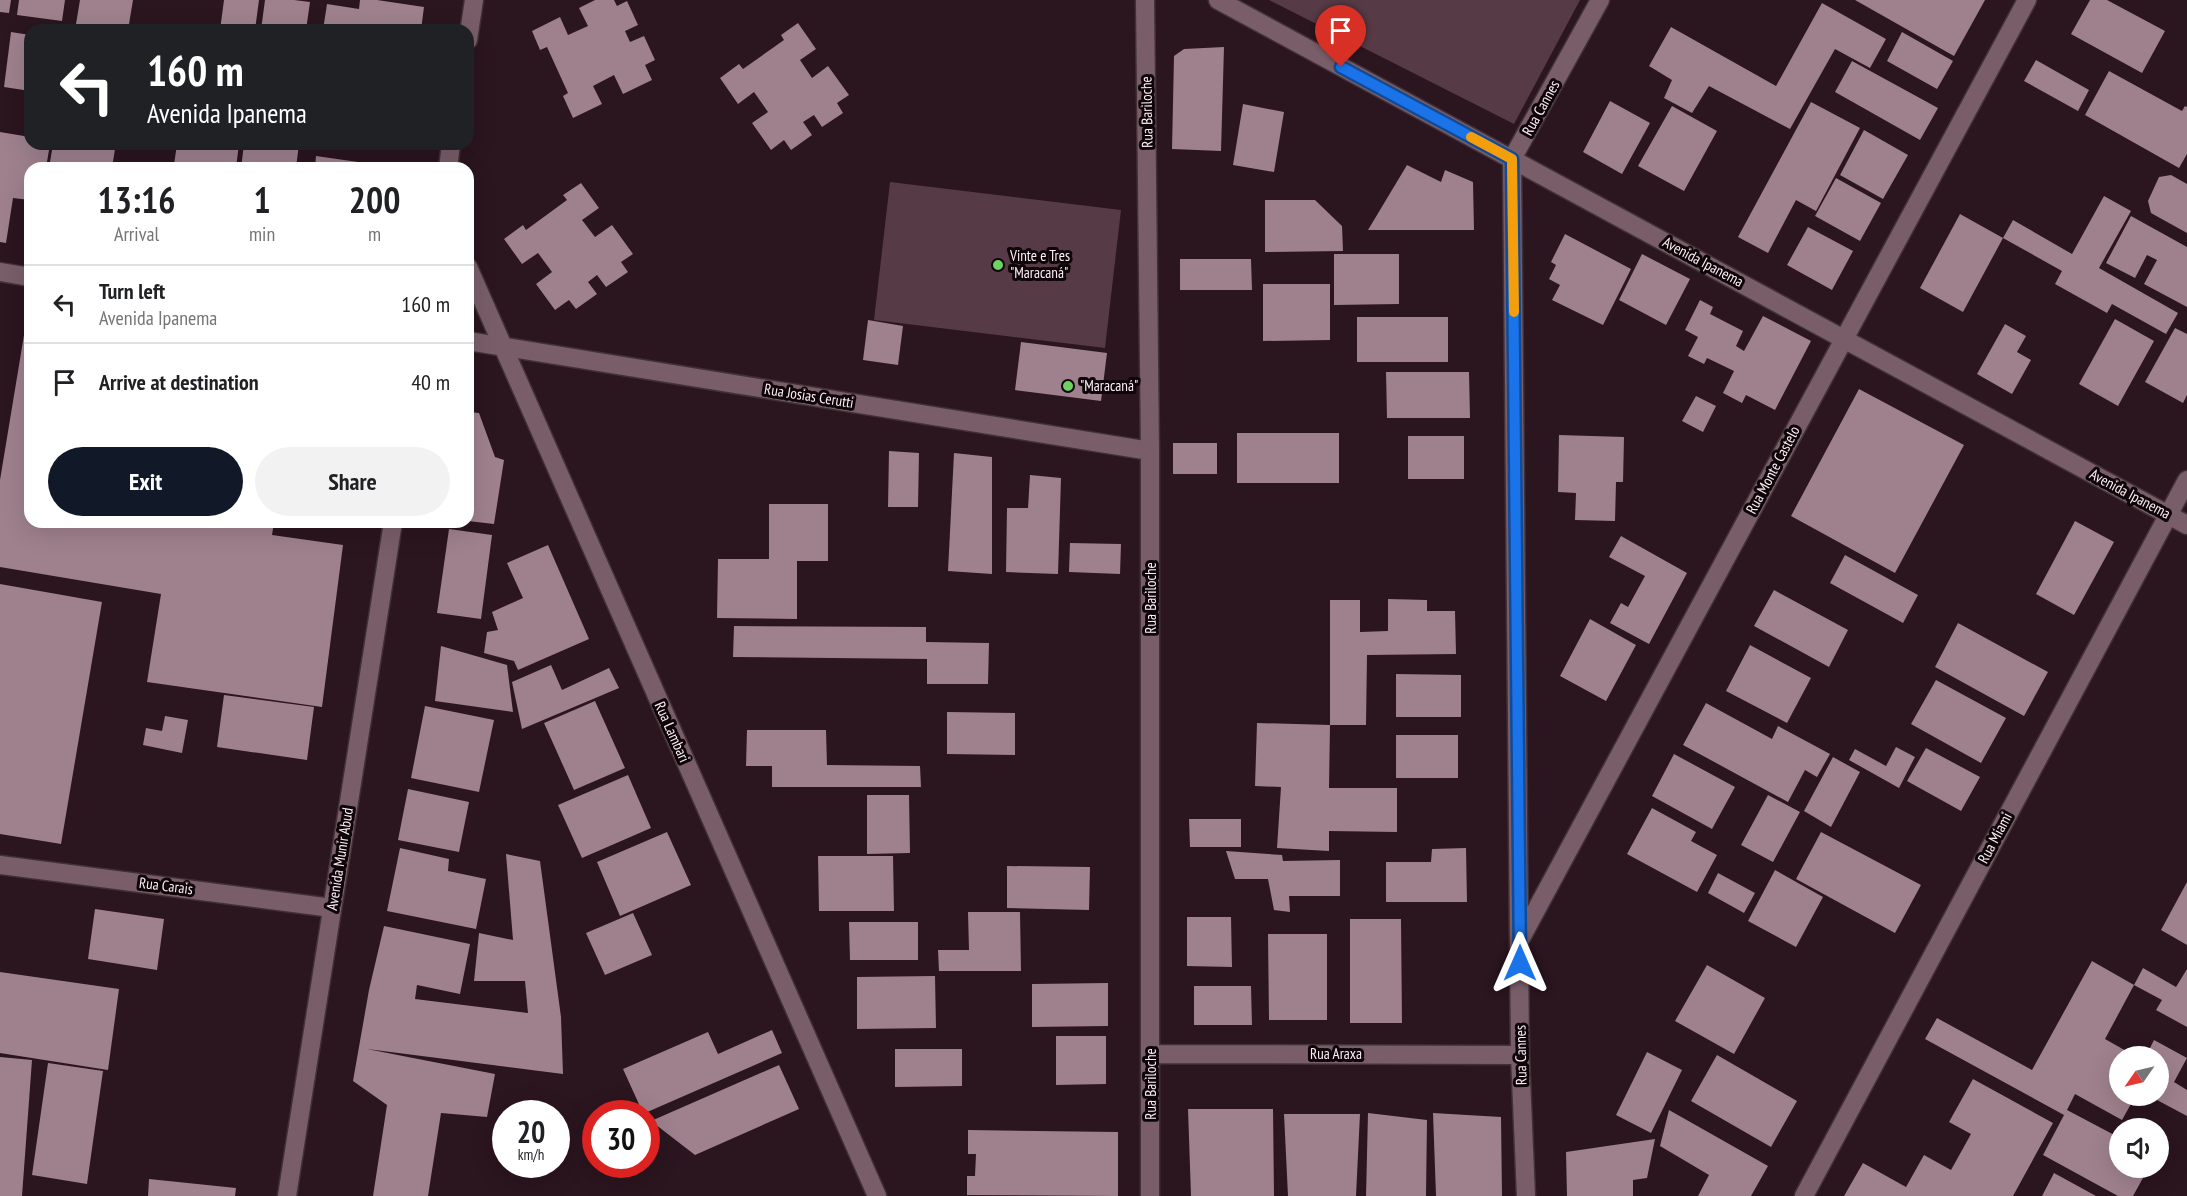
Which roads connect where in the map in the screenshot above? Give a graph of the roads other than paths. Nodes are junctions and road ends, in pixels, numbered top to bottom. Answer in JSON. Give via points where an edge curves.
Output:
{"nodes":[{"id":1,"x":474,"y":0,"type":"edge"},
{"id":2,"x":1145,"y":0,"type":"edge"},
{"id":3,"x":1218,"y":0,"type":"edge"},
{"id":4,"x":1600,"y":0,"type":"edge"},
{"id":5,"x":2027,"y":0,"type":"edge"},
{"id":6,"x":470,"y":24,"type":"edge"},
{"id":7,"x":1512,"y":159,"type":"junction"},
{"id":8,"x":0,"y":272,"type":"edge"},
{"id":9,"x":24,"y":276,"type":"edge"},
{"id":10,"x":474,"y":281,"type":"edge"},
{"id":11,"x":1844,"y":339,"type":"junction"},
{"id":12,"x":474,"y":342,"type":"edge"},
{"id":13,"x":503,"y":346,"type":"junction"},
{"id":14,"x":1150,"y":451,"type":"junction"},
{"id":15,"x":2187,"y":480,"type":"edge"},
{"id":16,"x":2168,"y":514,"type":"junction"},
{"id":17,"x":2187,"y":525,"type":"edge"},
{"id":18,"x":392,"y":528,"type":"edge"},
{"id":19,"x":0,"y":865,"type":"edge"},
{"id":20,"x":332,"y":908,"type":"junction"},
{"id":21,"x":1520,"y":940,"type":"junction"},
{"id":22,"x":1152,"y":1054,"type":"junction"},
{"id":23,"x":1521,"y":1055,"type":"junction"},
{"id":24,"x":287,"y":1196,"type":"edge"},
{"id":25,"x":877,"y":1196,"type":"edge"},
{"id":26,"x":1150,"y":1196,"type":"edge"},
{"id":27,"x":1526,"y":1196,"type":"edge"},
{"id":28,"x":1804,"y":1196,"type":"edge"}],
"edges":[{"from":1,"to":6,"type":"street"},
{"from":2,"to":14,"type":"street","name":"Rua Bariloche"},
{"from":3,"to":7,"type":"street","name":"Avenida Ipanema"},
{"from":4,"to":7,"type":"street","name":"Rua Cannes"},
{"from":5,"to":11,"type":"street","name":"Rua Monte Castelo"},
{"from":7,"to":11,"type":"street","name":"Avenida Ipanema"},
{"from":7,"to":21,"type":"street","name":"Rua Cannes"},
{"from":8,"to":9,"type":"street"},
{"from":10,"to":13,"type":"street","name":"Rua Lambari"},
{"from":11,"to":16,"type":"street","name":"Avenida Ipanema"},
{"from":11,"to":21,"type":"street","name":"Rua Monte Castelo"},
{"from":12,"to":13,"type":"street","name":"Rua Josias Cerutti"},
{"from":13,"to":14,"type":"street","name":"Rua Josias Cerutti"},
{"from":13,"to":25,"type":"street","name":"Rua Lambari"},
{"from":14,"to":22,"type":"street","name":"Rua Bariloche"},
{"from":15,"to":16,"type":"street","name":"Rua Miami"},
{"from":16,"to":17,"type":"street","name":"Avenida Ipanema"},
{"from":16,"to":28,"type":"street","name":"Rua Miami"},
{"from":18,"to":20,"type":"street","name":"Avenida Munir Abud"},
{"from":19,"to":20,"type":"street","name":"Rua Carais"},
{"from":20,"to":24,"type":"street","name":"Avenida Munir Abud"},
{"from":21,"to":23,"type":"street","name":"Rua Cannes"},
{"from":22,"to":23,"type":"street","name":"Rua Araxa"},
{"from":22,"to":26,"type":"street","name":"Rua Bariloche"},
{"from":23,"to":27,"type":"street","name":"Rua Cannes"}]}
